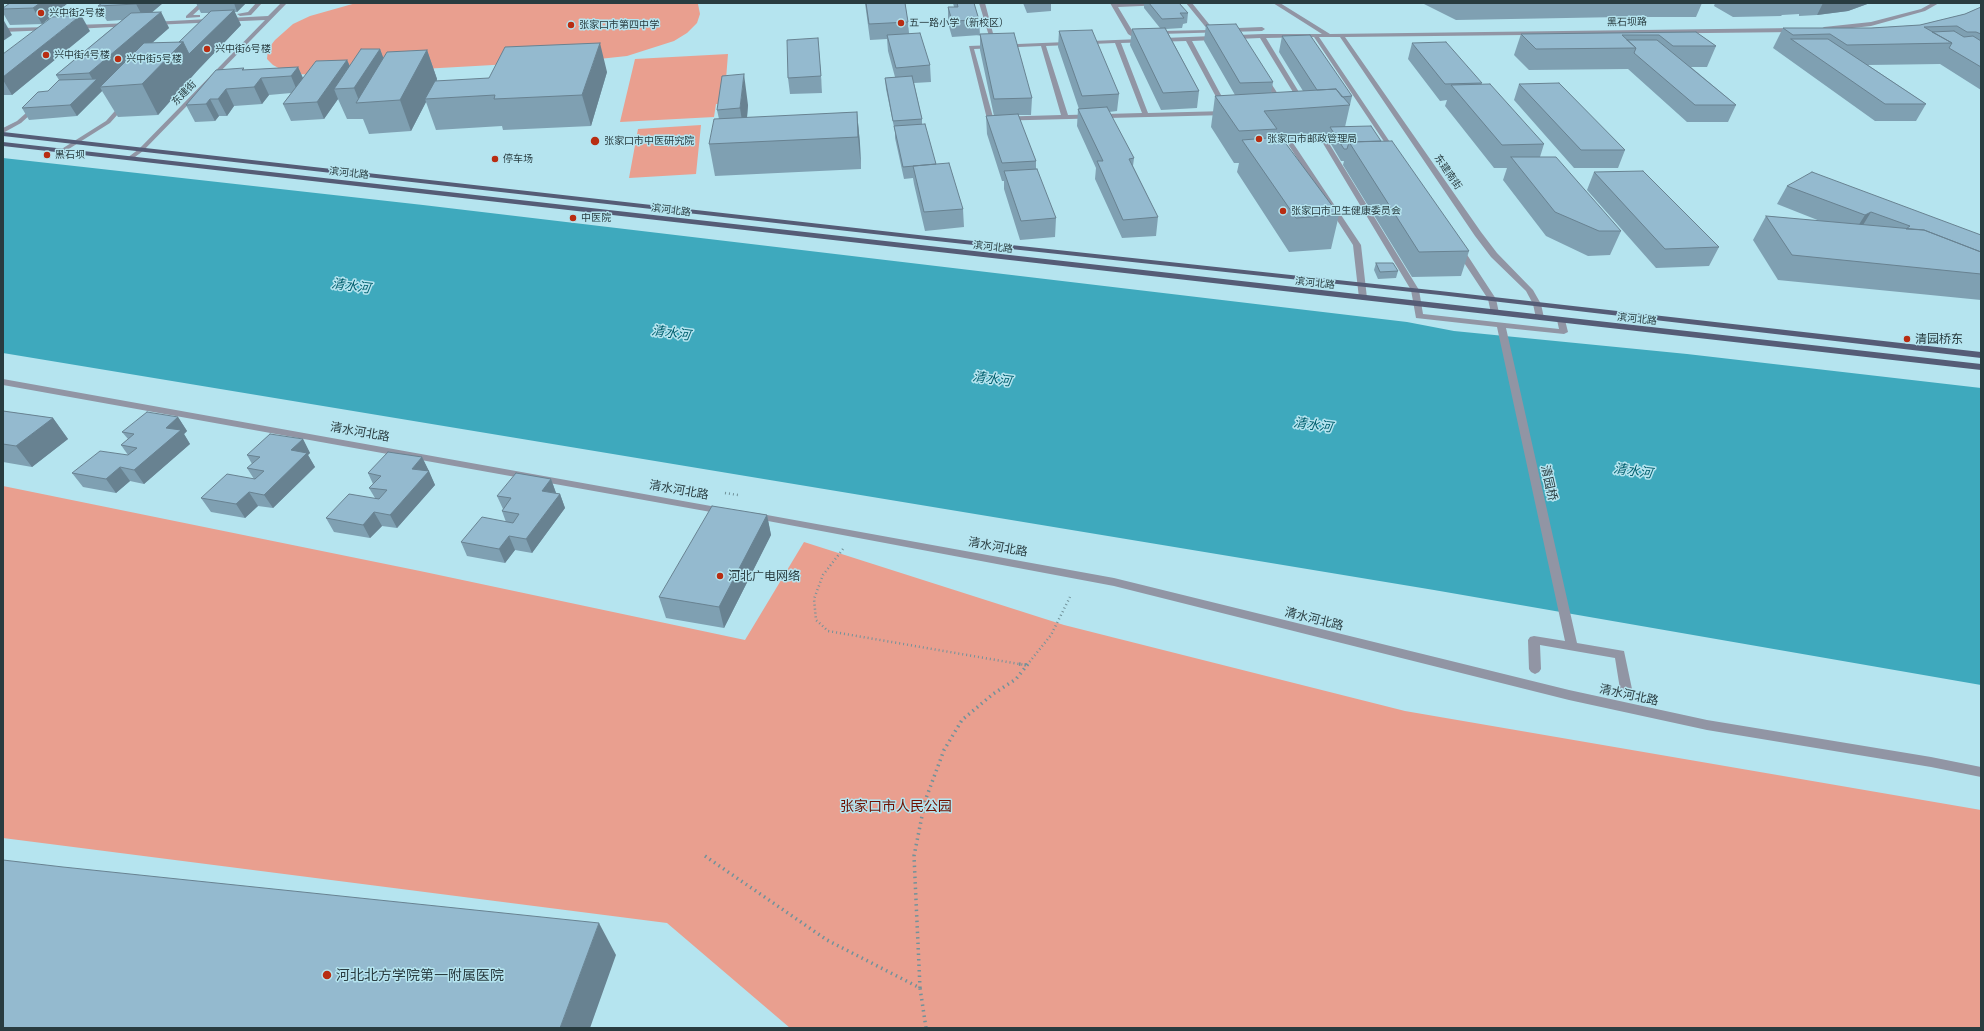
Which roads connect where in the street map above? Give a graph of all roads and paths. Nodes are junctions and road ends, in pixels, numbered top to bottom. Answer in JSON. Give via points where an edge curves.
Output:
{"nodes":[{"id":1,"x":203,"y":3,"type":"edge"},
{"id":2,"x":259,"y":3,"type":"edge"},
{"id":3,"x":284,"y":3,"type":"edge"},
{"id":4,"x":982,"y":3,"type":"edge"},
{"id":5,"x":1164,"y":3,"type":"edge"},
{"id":6,"x":1189,"y":3,"type":"edge"},
{"id":7,"x":1276,"y":3,"type":"edge"},
{"id":8,"x":1936,"y":3,"type":"edge"},
{"id":9,"x":1114,"y":5,"type":"edge"},
{"id":10,"x":269,"y":18,"type":"junction"},
{"id":11,"x":220,"y":20,"type":"junction"},
{"id":12,"x":148,"y":23,"type":"edge"},
{"id":13,"x":132,"y":24,"type":"junction"},
{"id":14,"x":140,"y":24,"type":"edge"},
{"id":15,"x":215,"y":25,"type":"edge"},
{"id":16,"x":69,"y":27,"type":"edge"},
{"id":17,"x":126,"y":29,"type":"edge"},
{"id":18,"x":1262,"y":29,"type":"dead end"},
{"id":19,"x":1805,"y":29,"type":"edge"},
{"id":20,"x":1821,"y":29,"type":"edge"},
{"id":21,"x":3,"y":30,"type":"edge"},
{"id":22,"x":1212,"y":31,"type":"junction"},
{"id":23,"x":1315,"y":35,"type":"junction"},
{"id":24,"x":1328,"y":35,"type":"junction"},
{"id":25,"x":1341,"y":35,"type":"junction"},
{"id":26,"x":50,"y":36,"type":"edge"},
{"id":27,"x":992,"y":36,"type":"edge"},
{"id":28,"x":1262,"y":36,"type":"junction"},
{"id":29,"x":1240,"y":37,"type":"junction"},
{"id":30,"x":1188,"y":39,"type":"junction"},
{"id":31,"x":1117,"y":41,"type":"junction"},
{"id":32,"x":1042,"y":44,"type":"junction"},
{"id":33,"x":1245,"y":44,"type":"edge"},
{"id":34,"x":1261,"y":71,"type":"edge"},
{"id":35,"x":43,"y":101,"type":"edge"},
{"id":36,"x":127,"y":101,"type":"edge"},
{"id":37,"x":1304,"y":106,"type":"edge"},
{"id":38,"x":1286,"y":112,"type":"edge"},
{"id":39,"x":1228,"y":113,"type":"junction"},
{"id":40,"x":1235,"y":113,"type":"edge"},
{"id":41,"x":1146,"y":115,"type":"junction"},
{"id":42,"x":1065,"y":117,"type":"junction"},
{"id":43,"x":3,"y":133,"type":"edge"},
{"id":44,"x":1324,"y":140,"type":"edge"},
{"id":45,"x":1289,"y":141,"type":"edge"},
{"id":46,"x":77,"y":142,"type":"junction"},
{"id":47,"x":3,"y":144,"type":"edge"},
{"id":48,"x":141,"y":150,"type":"junction"},
{"id":49,"x":62,"y":151,"type":"junction"},
{"id":50,"x":128,"y":159,"type":"junction"},
{"id":51,"x":1399,"y":160,"type":"edge"},
{"id":52,"x":1456,"y":246,"type":"edge"},
{"id":53,"x":1362,"y":284,"type":"junction"},
{"id":54,"x":1415,"y":290,"type":"junction"},
{"id":55,"x":1363,"y":298,"type":"junction"},
{"id":56,"x":1492,"y":299,"type":"junction"},
{"id":57,"x":1417,"y":304,"type":"junction"},
{"id":58,"x":1537,"y":304,"type":"junction"},
{"id":59,"x":1495,"y":313,"type":"junction"},
{"id":60,"x":1540,"y":318,"type":"junction"},
{"id":61,"x":1560,"y":320,"type":"junction"},
{"id":62,"x":1500,"y":325,"type":"junction"},
{"id":63,"x":1981,"y":355,"type":"edge"},
{"id":64,"x":1981,"y":367,"type":"edge"},
{"id":65,"x":3,"y":382,"type":"edge"},
{"id":66,"x":845,"y":546,"type":"dead end"},
{"id":67,"x":1070,"y":597,"type":"dead end"},
{"id":68,"x":1572,"y":646,"type":"junction"},
{"id":69,"x":1027,"y":665,"type":"junction"},
{"id":70,"x":1535,"y":669,"type":"dead end"},
{"id":71,"x":1626,"y":689,"type":"dead end"},
{"id":72,"x":1981,"y":772,"type":"edge"},
{"id":73,"x":705,"y":856,"type":"dead end"},
{"id":74,"x":920,"y":988,"type":"junction"},
{"id":75,"x":926,"y":1028,"type":"edge"}],
"edges":[{"from":1,"to":2,"type":"street","via":[[188,17],[249,14]]},
{"from":3,"to":10,"type":"street","name":"东建街"},
{"from":4,"to":27,"type":"street"},
{"from":5,"to":9,"type":"street"},
{"from":6,"to":22,"type":"street"},
{"from":7,"to":24,"type":"street"},
{"from":8,"to":20,"type":"street","via":[[1923,10],[1871,24]]},
{"from":9,"to":22,"type":"street","via":[[1131,34]]},
{"from":10,"to":11,"type":"street"},
{"from":10,"to":48,"type":"street","name":"东建街"},
{"from":11,"to":12,"type":"street"},
{"from":11,"to":15,"type":"street"},
{"from":13,"to":14,"type":"street"},
{"from":13,"to":16,"type":"street"},
{"from":13,"to":17,"type":"street"},
{"from":18,"to":22,"type":"street"},
{"from":19,"to":25,"type":"street","name":"黑石坝路"},
{"from":21,"to":26,"type":"street","via":[[55,30]]},
{"from":23,"to":24,"type":"street","name":"黑石坝路"},
{"from":23,"to":28,"type":"street","name":"黑石坝路"},
{"from":23,"to":51,"type":"street"},
{"from":24,"to":25,"type":"street","name":"黑石坝路"},
{"from":25,"to":58,"type":"street","name":"东建南街","via":[[1478,234],[1494,255],[1529,290]]},
{"from":28,"to":29,"type":"street","name":"黑石坝路"},
{"from":28,"to":37,"type":"street"},
{"from":29,"to":30,"type":"street","name":"黑石坝路"},
{"from":29,"to":33,"type":"street"},
{"from":30,"to":31,"type":"street","name":"黑石坝路"},
{"from":30,"to":39,"type":"street"},
{"from":31,"to":32,"type":"street","name":"黑石坝路"},
{"from":31,"to":41,"type":"street"},
{"from":32,"to":42,"type":"street"},
{"from":32,"to":42,"type":"street","name":"黑石坝路","via":[[971,46],[990,119]]},
{"from":34,"to":38,"type":"street"},
{"from":35,"to":43,"type":"street"},
{"from":36,"to":46,"type":"street","via":[[108,122]]},
{"from":39,"to":40,"type":"street"},
{"from":39,"to":41,"type":"street"},
{"from":41,"to":42,"type":"street"},
{"from":43,"to":46,"type":"main road","name":"滨河北路"},
{"from":44,"to":54,"type":"street"},
{"from":45,"to":53,"type":"street","via":[[1357,244]]},
{"from":46,"to":48,"type":"main road","name":"滨河北路"},
{"from":46,"to":49,"type":"street"},
{"from":47,"to":49,"type":"main road","name":"滨河北路"},
{"from":48,"to":50,"type":"street","name":"东建街"},
{"from":48,"to":53,"type":"main road","name":"滨河北路"},
{"from":49,"to":50,"type":"main road","name":"滨河北路"},
{"from":50,"to":55,"type":"main road","name":"滨河北路"},
{"from":52,"to":56,"type":"street"},
{"from":53,"to":54,"type":"main road","name":"滨河北路"},
{"from":53,"to":55,"type":"street"},
{"from":54,"to":56,"type":"main road","name":"滨河北路"},
{"from":54,"to":57,"type":"street"},
{"from":55,"to":57,"type":"main road","name":"滨河北路"},
{"from":56,"to":58,"type":"main road","name":"滨河北路"},
{"from":56,"to":59,"type":"street"},
{"from":57,"to":59,"type":"main road","name":"滨河北路"},
{"from":57,"to":62,"type":"street","via":[[1419,316]]},
{"from":58,"to":60,"type":"street","name":"东建南街"},
{"from":58,"to":63,"type":"main road","name":"滨河北路"},
{"from":59,"to":60,"type":"main road","name":"滨河北路"},
{"from":60,"to":61,"type":"main road","name":"滨河北路"},
{"from":61,"to":62,"type":"street","via":[[1564,332]]},
{"from":61,"to":64,"type":"main road","name":"滨河北路"},
{"from":62,"to":68,"type":"street","name":"清园桥"},
{"from":65,"to":72,"type":"street","name":"清水河北路","via":[[1114,582],[1554,692],[1707,725]]},
{"from":66,"to":69,"type":"path","via":[[823,575],[814,599],[816,620],[828,631]]},
{"from":67,"to":69,"type":"path","via":[[1051,635]]},
{"from":68,"to":70,"type":"street","via":[[1534,640]]},
{"from":68,"to":71,"type":"street","via":[[1620,654]]},
{"from":69,"to":74,"type":"path","via":[[1016,679],[962,720],[944,750],[925,801],[914,856]]},
{"from":73,"to":74,"type":"path","via":[[828,940]]},
{"from":74,"to":75,"type":"path"}]}
